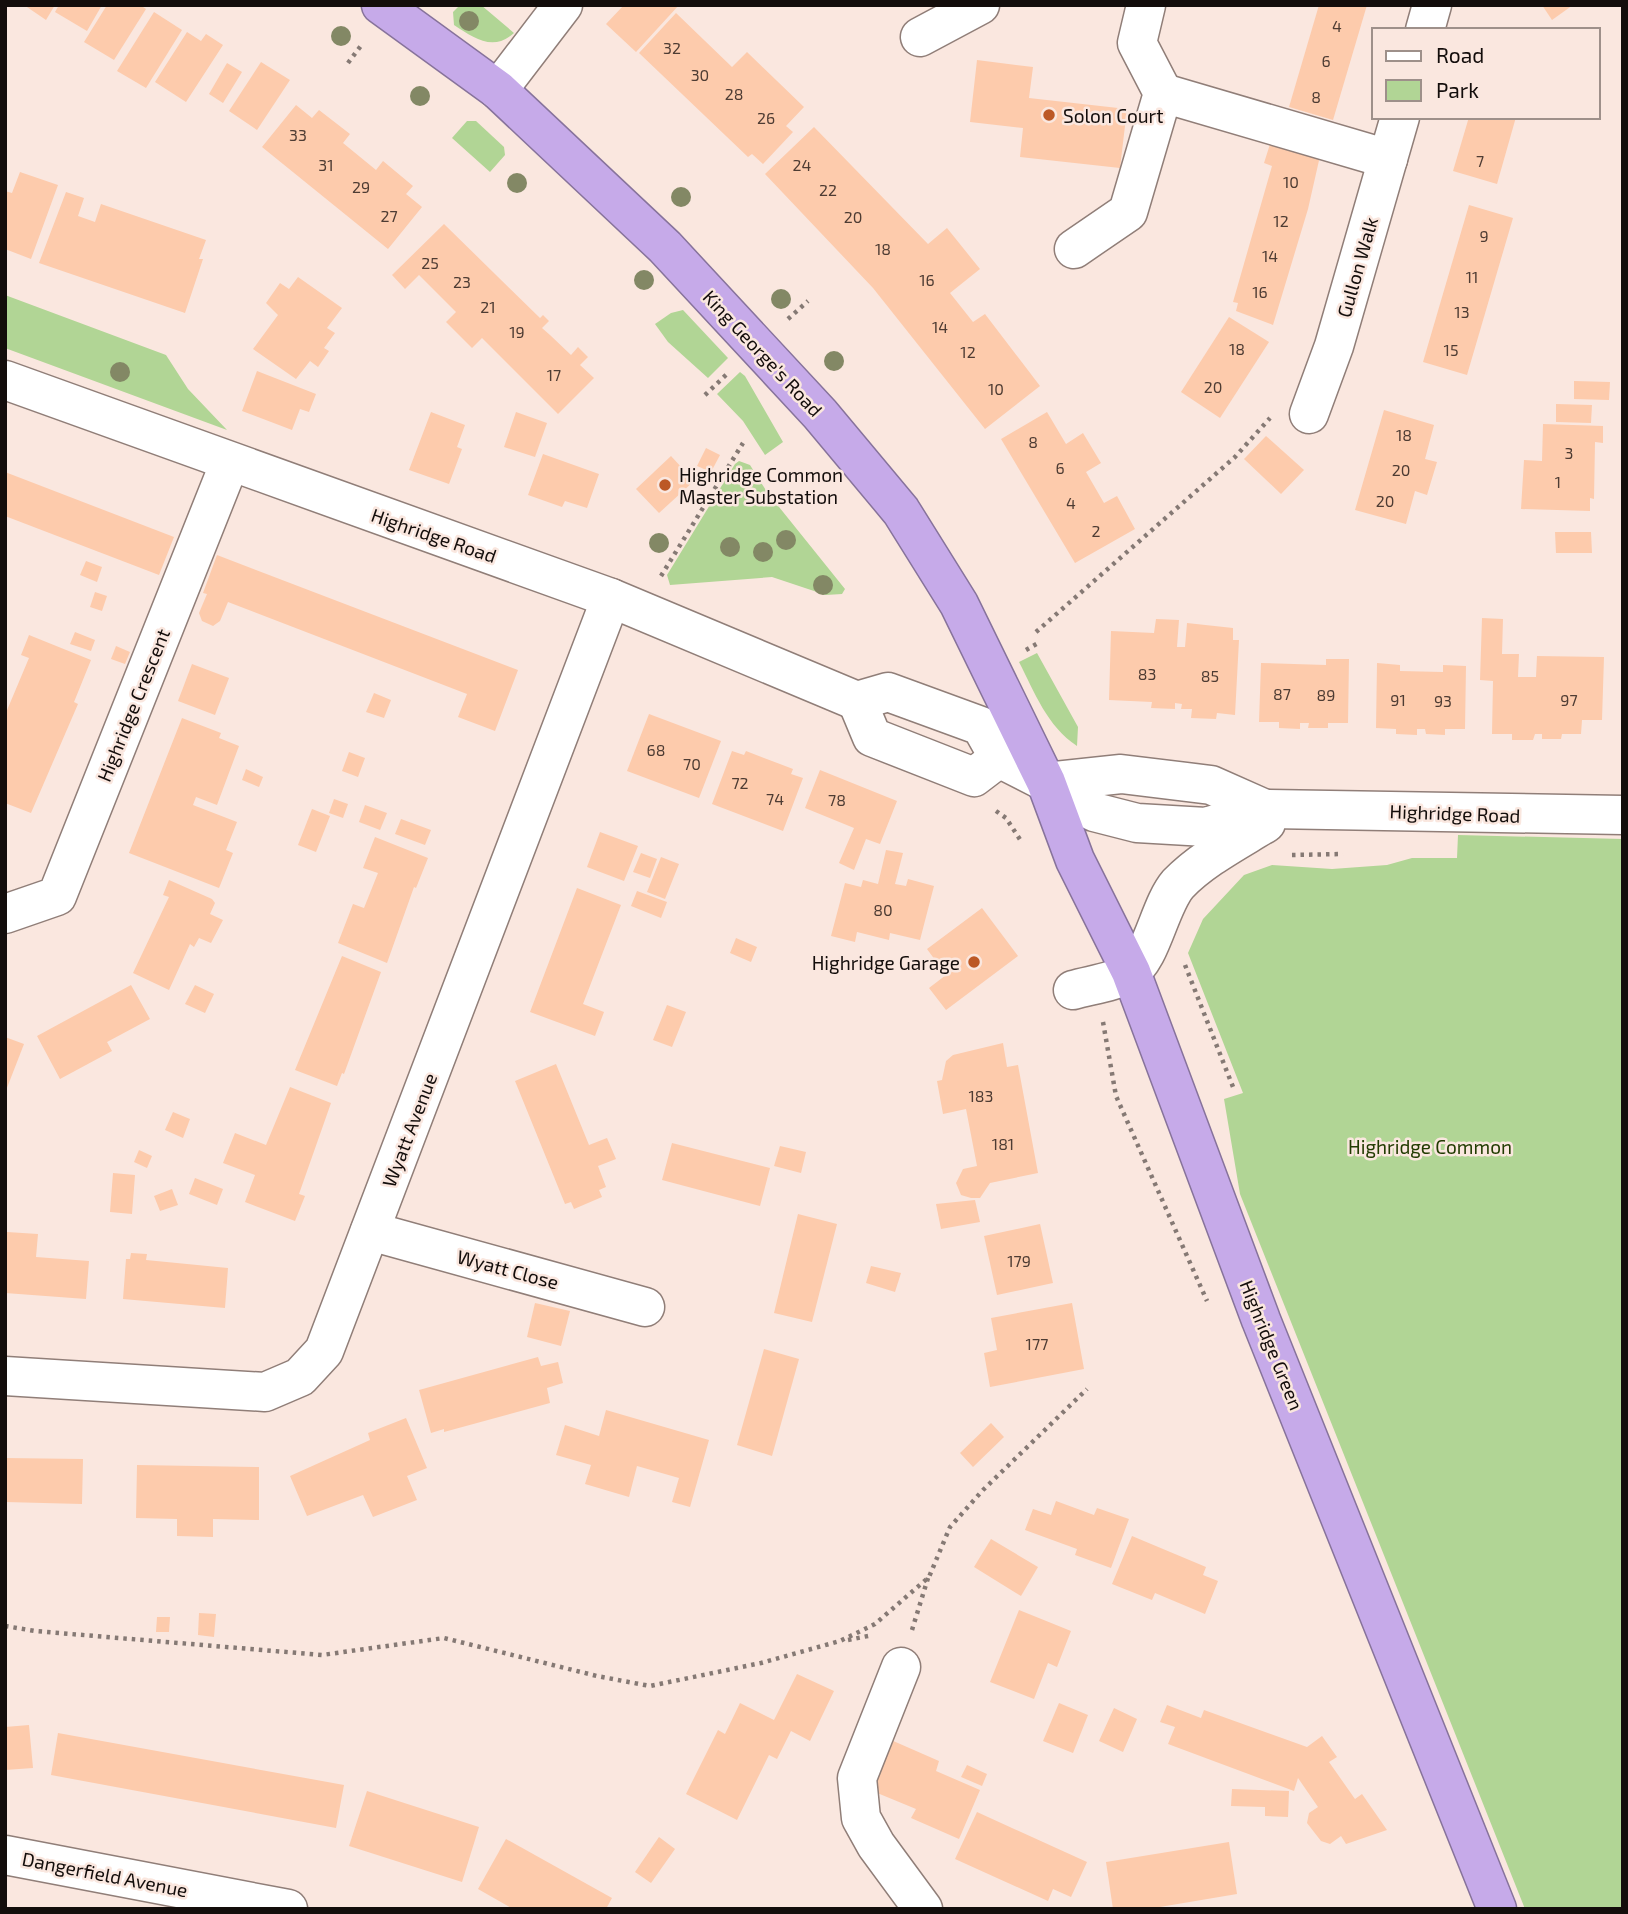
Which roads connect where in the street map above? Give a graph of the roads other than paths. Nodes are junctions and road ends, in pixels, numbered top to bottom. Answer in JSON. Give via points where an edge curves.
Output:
{"nodes":[{"id":1,"x":381,"y":5,"type":"edge"},
{"id":2,"x":563,"y":5,"type":"edge"},
{"id":3,"x":980,"y":5,"type":"edge"},
{"id":4,"x":1146,"y":5,"type":"edge"},
{"id":5,"x":1432,"y":5,"type":"edge"},
{"id":6,"x":1426,"y":28,"type":"edge"},
{"id":7,"x":920,"y":37,"type":"dead end"},
{"id":8,"x":498,"y":90,"type":"junction"},
{"id":9,"x":1163,"y":93,"type":"junction"},
{"id":10,"x":1400,"y":119,"type":"edge"},
{"id":11,"x":1388,"y":159,"type":"junction"},
{"id":12,"x":1074,"y":249,"type":"dead end"},
{"id":13,"x":5,"y":380,"type":"edge"},
{"id":14,"x":1309,"y":414,"type":"road end"},
{"id":15,"x":230,"y":462,"type":"junction"},
{"id":16,"x":626,"y":603,"type":"junction"},
{"id":17,"x":1046,"y":782,"type":"junction"},
{"id":18,"x":1277,"y":809,"type":"junction"},
{"id":19,"x":1623,"y":815,"type":"edge"},
{"id":20,"x":5,"y":914,"type":"edge"},
{"id":21,"x":1130,"y":972,"type":"junction"},
{"id":22,"x":1073,"y":990,"type":"dead end"},
{"id":23,"x":370,"y":1231,"type":"junction"},
{"id":24,"x":645,"y":1307,"type":"dead end"},
{"id":25,"x":5,"y":1376,"type":"edge"},
{"id":26,"x":901,"y":1667,"type":"road end"},
{"id":27,"x":5,"y":1855,"type":"edge"},
{"id":28,"x":202,"y":1901,"type":"edge"},
{"id":29,"x":288,"y":1909,"type":"edge"},
{"id":30,"x":923,"y":1909,"type":"edge"},
{"id":31,"x":1497,"y":1909,"type":"edge"}],
"edges":[{"from":1,"to":8,"type":"highway","name":"King George's Road"},
{"from":2,"to":8,"type":"street"},
{"from":3,"to":7,"type":"street"},
{"from":4,"to":9,"type":"street","via":[[1137,43]]},
{"from":5,"to":6,"type":"street"},
{"from":8,"to":17,"type":"highway","name":"King George's Road","via":[[674,257],[802,394],[901,512],[959,604]]},
{"from":9,"to":11,"type":"street"},
{"from":9,"to":12,"type":"street","via":[[1128,212]]},
{"from":10,"to":11,"type":"street","name":"Gullon Walk"},
{"from":11,"to":14,"type":"street","name":"Gullon Walk","via":[[1334,346]]},
{"from":13,"to":15,"type":"street","name":"Highridge Road"},
{"from":15,"to":16,"type":"street","name":"Highridge Road"},
{"from":15,"to":20,"type":"street","name":"Highridge Crescent","via":[[57,896]]},
{"from":16,"to":17,"type":"street","name":"Highridge Road","via":[[858,701],[872,737],[974,777],[999,758]]},
{"from":16,"to":23,"type":"street","name":"Wyatt Avenue"},
{"from":17,"to":18,"type":"street","name":"Highridge Road","via":[[1121,775],[1211,785]]},
{"from":17,"to":21,"type":"highway","name":"Highridge Green","via":[[1075,860]]},
{"from":18,"to":19,"type":"street","name":"Highridge Road"},
{"from":18,"to":21,"type":"street","via":[[1178,885]]},
{"from":21,"to":22,"type":"street"},
{"from":21,"to":31,"type":"highway","name":"Highridge Green","via":[[1261,1321]]},
{"from":23,"to":24,"type":"street","name":"Wyatt Close"},
{"from":23,"to":25,"type":"street","name":"Wyatt Avenue","via":[[324,1351],[300,1377],[265,1392]]},
{"from":26,"to":30,"type":"street","via":[[857,1778],[859,1804],[861,1818],[876,1845]]},
{"from":27,"to":28,"type":"street","name":"Dangerfield Avenue"},
{"from":28,"to":29,"type":"street","name":"Dangerfield Avenue"}]}
